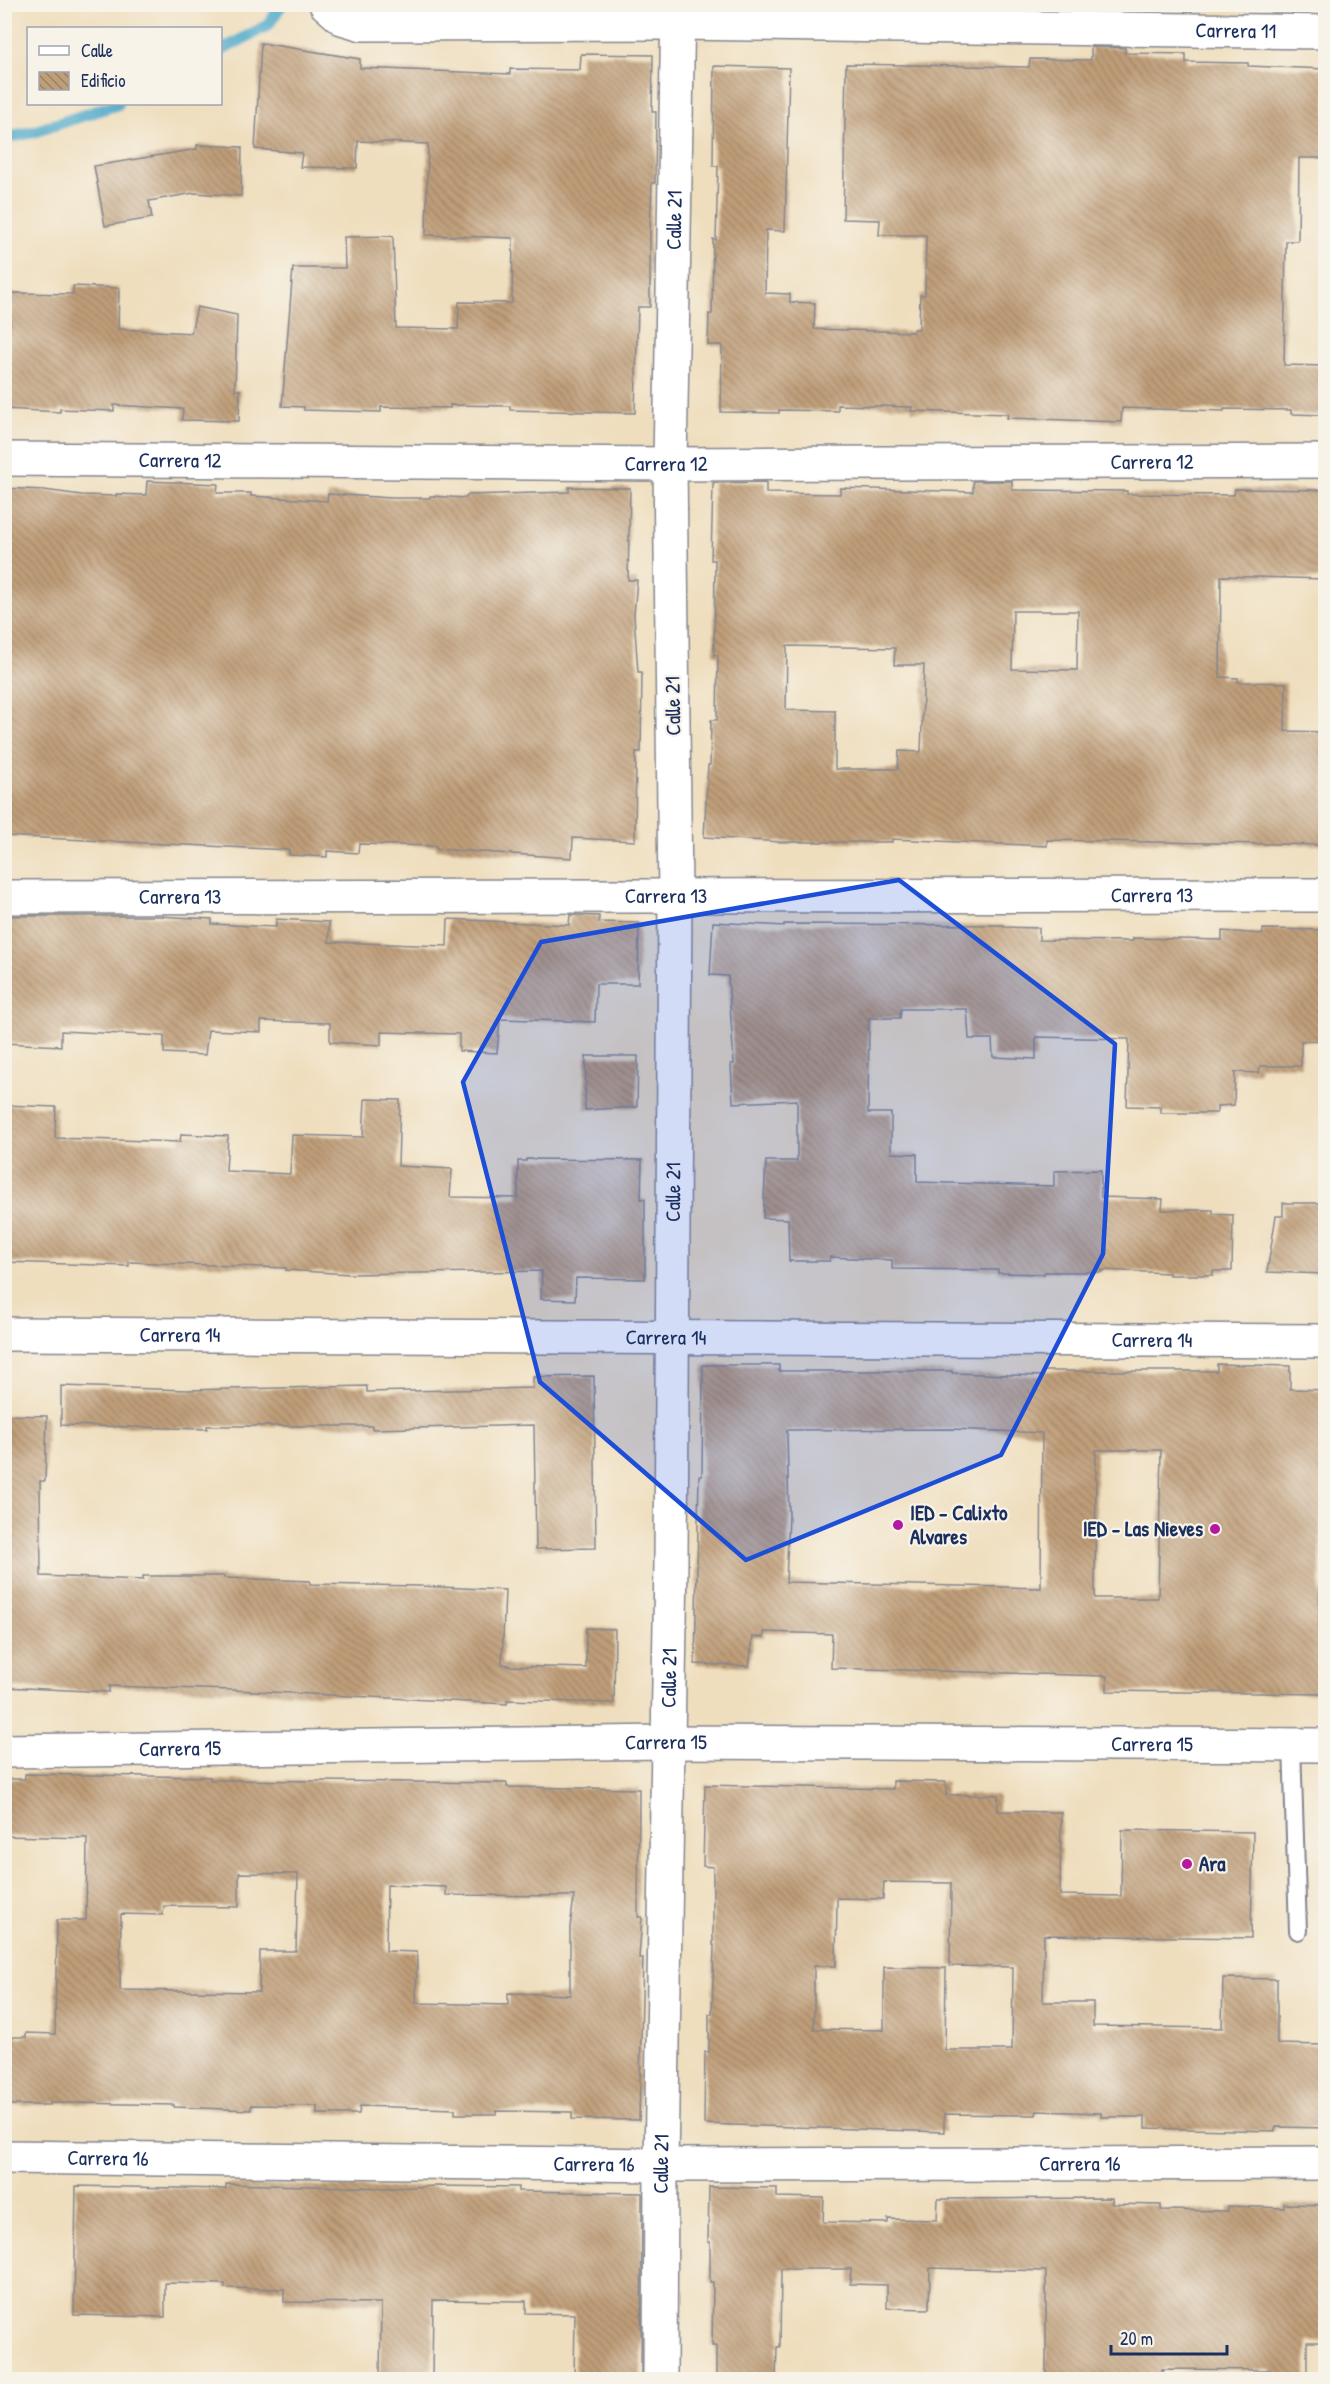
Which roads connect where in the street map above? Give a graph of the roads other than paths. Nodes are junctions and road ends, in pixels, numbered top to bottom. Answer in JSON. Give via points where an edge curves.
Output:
{"nodes":[{"id":1,"x":326,"y":4,"type":"edge"},
{"id":2,"x":678,"y":14,"type":"edge"},
{"id":3,"x":1326,"y":32,"type":"edge"},
{"id":4,"x":4,"y":459,"type":"edge"},
{"id":5,"x":1326,"y":461,"type":"edge"},
{"id":6,"x":670,"y":464,"type":"junction"},
{"id":7,"x":1326,"y":895,"type":"edge"},
{"id":8,"x":675,"y":896,"type":"junction"},
{"id":9,"x":4,"y":897,"type":"edge"},
{"id":10,"x":4,"y":1334,"type":"edge"},
{"id":11,"x":672,"y":1337,"type":"junction"},
{"id":12,"x":1326,"y":1341,"type":"edge"},
{"id":13,"x":668,"y":1742,"type":"junction"},
{"id":14,"x":1292,"y":1745,"type":"junction"},
{"id":15,"x":1326,"y":1745,"type":"edge"},
{"id":16,"x":4,"y":1751,"type":"edge"},
{"id":17,"x":1298,"y":1931,"type":"dead end"},
{"id":18,"x":4,"y":2157,"type":"edge"},
{"id":19,"x":1326,"y":2163,"type":"edge"},
{"id":20,"x":661,"y":2165,"type":"junction"},
{"id":21,"x":660,"y":2379,"type":"edge"}],
"edges":[{"from":1,"to":2,"type":"street","name":"Carrera 11","via":[[342,18],[362,24]]},
{"from":2,"to":3,"type":"street","name":"Carrera 11"},
{"from":2,"to":6,"type":"street","name":"Calle 21"},
{"from":4,"to":6,"type":"street","name":"Carrera 12"},
{"from":5,"to":6,"type":"street","name":"Carrera 12"},
{"from":6,"to":8,"type":"street","name":"Calle 21"},
{"from":7,"to":8,"type":"street","name":"Carrera 13"},
{"from":8,"to":9,"type":"street","name":"Carrera 13"},
{"from":8,"to":11,"type":"street","name":"Calle 21"},
{"from":10,"to":11,"type":"street","name":"Carrera 14"},
{"from":11,"to":12,"type":"street","name":"Carrera 14"},
{"from":11,"to":13,"type":"street","name":"Calle 21"},
{"from":13,"to":14,"type":"street","name":"Carrera 15"},
{"from":13,"to":16,"type":"street","name":"Carrera 15"},
{"from":13,"to":20,"type":"street","name":"Calle 21"},
{"from":14,"to":15,"type":"street","name":"Carrera 15"},
{"from":14,"to":17,"type":"lane"},
{"from":18,"to":20,"type":"street","name":"Carrera 16"},
{"from":19,"to":20,"type":"street","name":"Carrera 16"},
{"from":20,"to":21,"type":"street","name":"Calle 21"}]}
